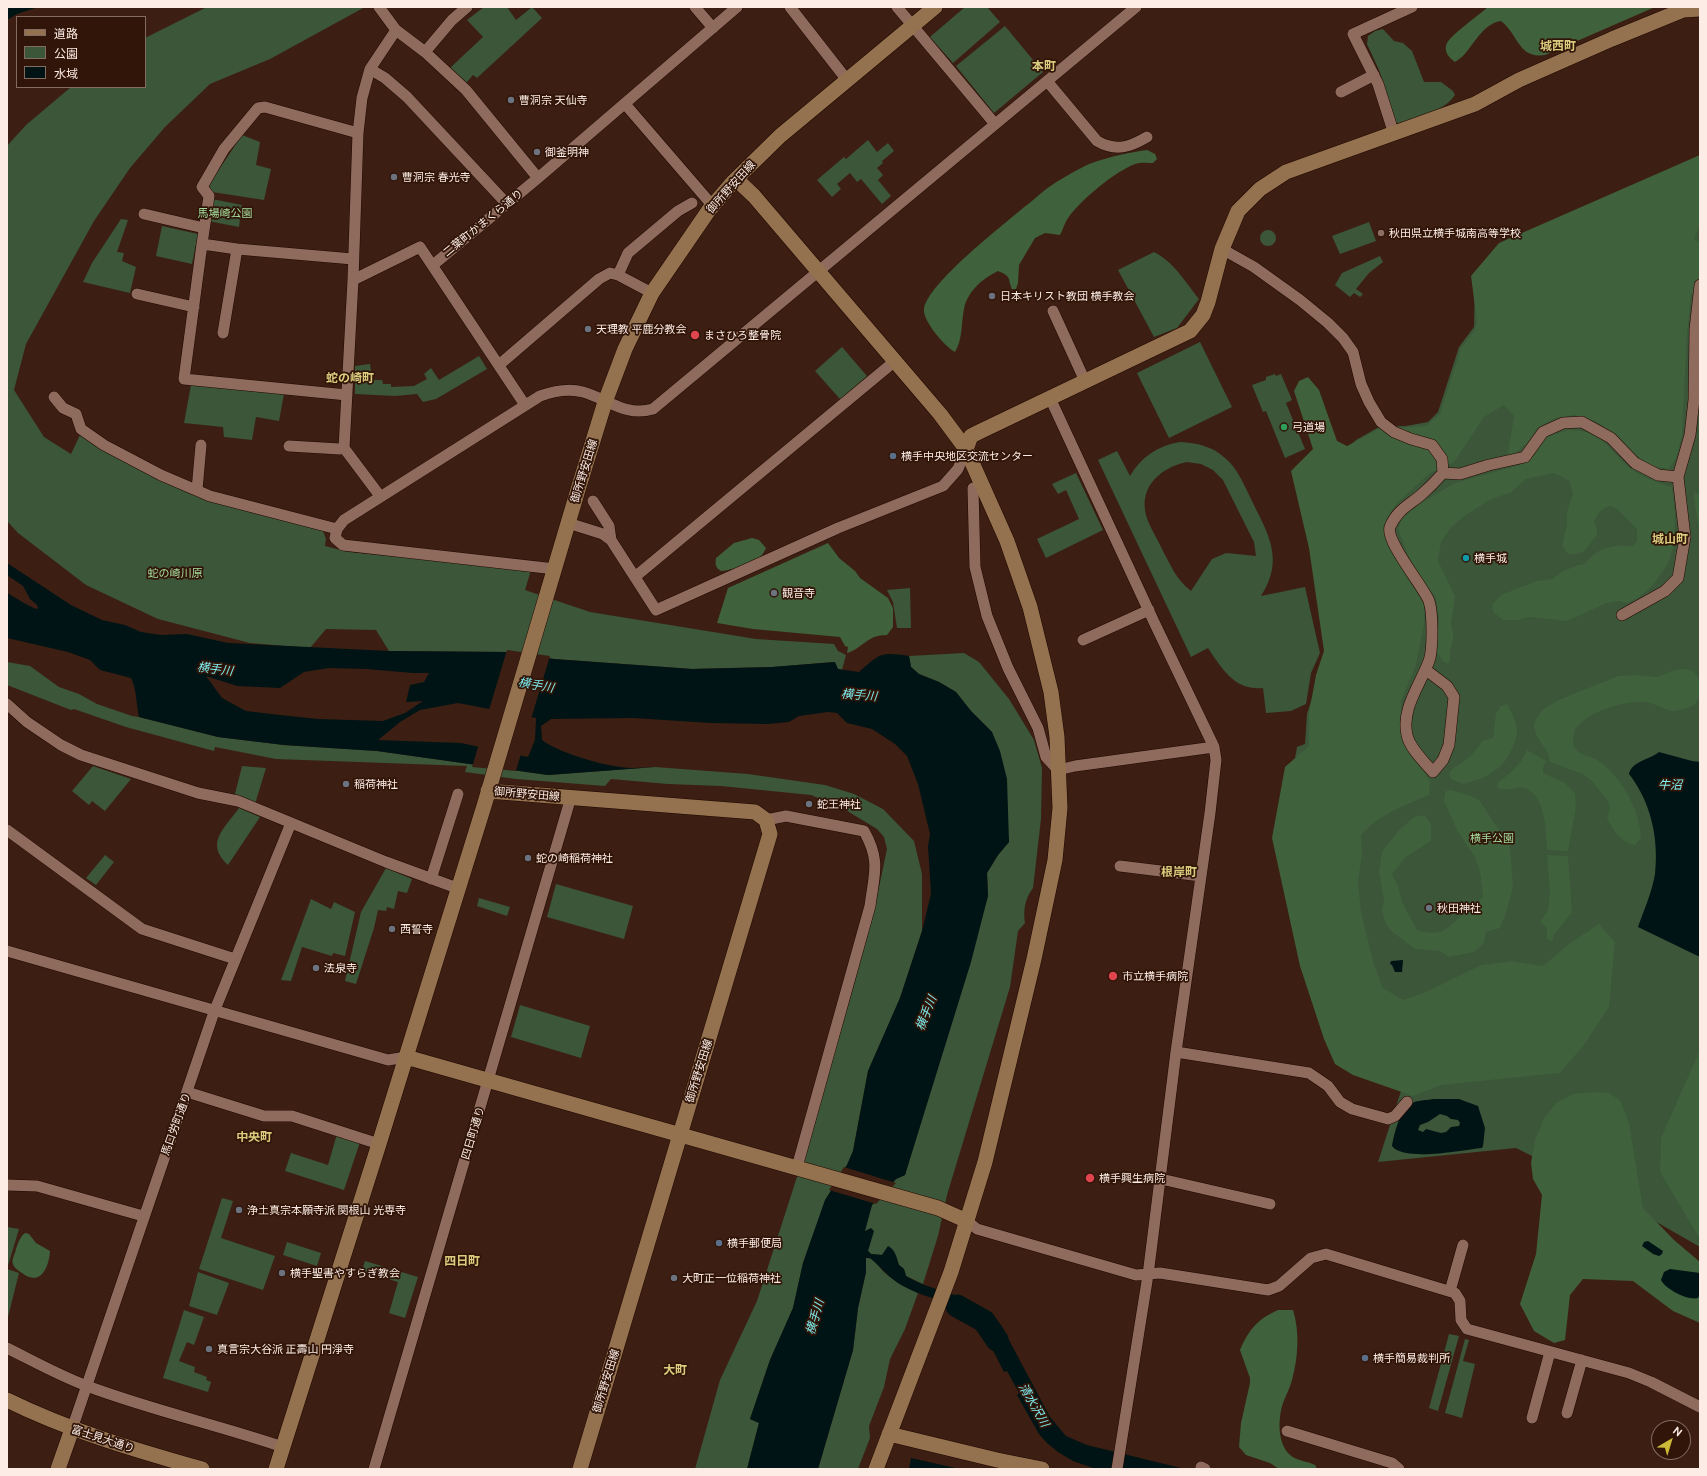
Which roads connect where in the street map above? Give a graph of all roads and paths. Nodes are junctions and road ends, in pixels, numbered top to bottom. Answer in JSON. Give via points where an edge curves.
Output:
{"nodes":[{"id":1,"x":379,"y":7,"type":"edge"},
{"id":2,"x":466,"y":7,"type":"edge"},
{"id":3,"x":696,"y":7,"type":"edge"},
{"id":4,"x":737,"y":7,"type":"edge"},
{"id":5,"x":790,"y":7,"type":"edge"},
{"id":6,"x":897,"y":7,"type":"edge"},
{"id":7,"x":935,"y":7,"type":"edge"},
{"id":8,"x":1136,"y":7,"type":"edge"},
{"id":9,"x":1412,"y":7,"type":"edge"},
{"id":10,"x":1700,"y":9,"type":"edge"},
{"id":11,"x":912,"y":25,"type":"junction"},
{"id":12,"x":713,"y":28,"type":"junction"},
{"id":13,"x":396,"y":30,"type":"junction"},
{"id":14,"x":425,"y":52,"type":"junction"},
{"id":15,"x":370,"y":69,"type":"junction"},
{"id":16,"x":1374,"y":75,"type":"junction"},
{"id":17,"x":847,"y":80,"type":"junction"},
{"id":18,"x":1047,"y":81,"type":"junction"},
{"id":19,"x":1341,"y":92,"type":"dead end"},
{"id":20,"x":625,"y":104,"type":"junction"},
{"id":21,"x":996,"y":124,"type":"junction"},
{"id":22,"x":358,"y":133,"type":"junction"},
{"id":23,"x":1394,"y":134,"type":"junction"},
{"id":24,"x":1147,"y":137,"type":"dead end"},
{"id":25,"x":538,"y":178,"type":"junction"},
{"id":26,"x":736,"y":179,"type":"junction"},
{"id":27,"x":692,"y":203,"type":"dead end"},
{"id":28,"x":507,"y":204,"type":"junction"},
{"id":29,"x":712,"y":205,"type":"junction"},
{"id":30,"x":144,"y":214,"type":"dead end"},
{"id":31,"x":204,"y":228,"type":"junction"},
{"id":32,"x":202,"y":244,"type":"junction"},
{"id":33,"x":237,"y":249,"type":"junction"},
{"id":34,"x":1222,"y":249,"type":"junction"},
{"id":35,"x":353,"y":259,"type":"junction"},
{"id":36,"x":433,"y":265,"type":"junction"},
{"id":37,"x":818,"y":271,"type":"junction"},
{"id":38,"x":618,"y":275,"type":"junction"},
{"id":39,"x":353,"y":280,"type":"junction"},
{"id":40,"x":1700,"y":285,"type":"edge"},
{"id":41,"x":652,"y":293,"type":"junction"},
{"id":42,"x":137,"y":294,"type":"dead end"},
{"id":43,"x":194,"y":307,"type":"junction"},
{"id":44,"x":1053,"y":311,"type":"dead end"},
{"id":45,"x":223,"y":333,"type":"dead end"},
{"id":46,"x":895,"y":361,"type":"junction"},
{"id":47,"x":499,"y":365,"type":"junction"},
{"id":48,"x":1085,"y":381,"type":"junction"},
{"id":49,"x":347,"y":395,"type":"junction"},
{"id":50,"x":54,"y":397,"type":"dead end"},
{"id":51,"x":1050,"y":398,"type":"junction"},
{"id":52,"x":605,"y":402,"type":"junction"},
{"id":53,"x":1697,"y":403,"type":"edge"},
{"id":54,"x":525,"y":405,"type":"junction"},
{"id":55,"x":201,"y":445,"type":"dead end"},
{"id":56,"x":289,"y":446,"type":"dead end"},
{"id":57,"x":344,"y":448,"type":"junction"},
{"id":58,"x":966,"y":449,"type":"junction"},
{"id":59,"x":1443,"y":473,"type":"junction"},
{"id":60,"x":1678,"y":477,"type":"junction"},
{"id":61,"x":973,"y":488,"type":"dead end"},
{"id":62,"x":197,"y":490,"type":"junction"},
{"id":63,"x":380,"y":496,"type":"junction"},
{"id":64,"x":593,"y":501,"type":"dead end"},
{"id":65,"x":568,"y":523,"type":"junction"},
{"id":66,"x":337,"y":529,"type":"junction"},
{"id":67,"x":611,"y":540,"type":"junction"},
{"id":68,"x":555,"y":569,"type":"junction"},
{"id":69,"x":636,"y":576,"type":"junction"},
{"id":70,"x":1148,"y":610,"type":"junction"},
{"id":71,"x":1622,"y":615,"type":"dead end"},
{"id":72,"x":1083,"y":640,"type":"dead end"},
{"id":73,"x":1426,"y":670,"type":"junction"},
{"id":74,"x":7,"y":704,"type":"edge"},
{"id":75,"x":1214,"y":746,"type":"junction"},
{"id":76,"x":1058,"y":770,"type":"junction"},
{"id":77,"x":488,"y":791,"type":"junction"},
{"id":78,"x":458,"y":794,"type":"dead end"},
{"id":79,"x":571,"y":798,"type":"junction"},
{"id":80,"x":766,"y":820,"type":"junction"},
{"id":81,"x":291,"y":823,"type":"junction"},
{"id":82,"x":7,"y":830,"type":"edge"},
{"id":83,"x":1120,"y":866,"type":"dead end"},
{"id":84,"x":1201,"y":876,"type":"junction"},
{"id":85,"x":431,"y":879,"type":"junction"},
{"id":86,"x":457,"y":888,"type":"junction"},
{"id":87,"x":7,"y":951,"type":"edge"},
{"id":88,"x":235,"y":959,"type":"junction"},
{"id":89,"x":214,"y":1012,"type":"junction"},
{"id":90,"x":1176,"y":1052,"type":"junction"},
{"id":91,"x":406,"y":1057,"type":"junction"},
{"id":92,"x":489,"y":1080,"type":"junction"},
{"id":93,"x":187,"y":1092,"type":"junction"},
{"id":94,"x":1407,"y":1102,"type":"dead end"},
{"id":95,"x":680,"y":1134,"type":"junction"},
{"id":96,"x":379,"y":1144,"type":"junction"},
{"id":97,"x":797,"y":1167,"type":"junction"},
{"id":98,"x":1161,"y":1179,"type":"junction"},
{"id":99,"x":7,"y":1184,"type":"edge"},
{"id":100,"x":1270,"y":1204,"type":"dead end"},
{"id":101,"x":143,"y":1216,"type":"junction"},
{"id":102,"x":967,"y":1221,"type":"junction"},
{"id":103,"x":1463,"y":1246,"type":"dead end"},
{"id":104,"x":1148,"y":1275,"type":"junction"},
{"id":105,"x":1450,"y":1291,"type":"junction"},
{"id":106,"x":7,"y":1348,"type":"edge"},
{"id":107,"x":1550,"y":1352,"type":"junction"},
{"id":108,"x":1582,"y":1360,"type":"junction"},
{"id":109,"x":86,"y":1386,"type":"junction"},
{"id":110,"x":7,"y":1400,"type":"edge"},
{"id":111,"x":1700,"y":1406,"type":"edge"},
{"id":112,"x":1567,"y":1413,"type":"dead end"},
{"id":113,"x":1532,"y":1418,"type":"dead end"},
{"id":114,"x":72,"y":1429,"type":"junction"},
{"id":115,"x":1287,"y":1431,"type":"dead end"},
{"id":116,"x":889,"y":1434,"type":"junction"},
{"id":117,"x":283,"y":1447,"type":"junction"},
{"id":118,"x":58,"y":1469,"type":"edge"},
{"id":119,"x":202,"y":1469,"type":"edge"},
{"id":120,"x":276,"y":1469,"type":"edge"},
{"id":121,"x":374,"y":1469,"type":"edge"},
{"id":122,"x":580,"y":1469,"type":"edge"},
{"id":123,"x":876,"y":1469,"type":"edge"},
{"id":124,"x":1042,"y":1469,"type":"edge"},
{"id":125,"x":1117,"y":1469,"type":"edge"},
{"id":126,"x":1399,"y":1469,"type":"edge"}],
"edges":[{"from":1,"to":13,"type":"street"},
{"from":2,"to":14,"type":"street"},
{"from":3,"to":12,"type":"street"},
{"from":4,"to":12,"type":"street","name":"二葉町かまくら通り"},
{"from":5,"to":17,"type":"street"},
{"from":6,"to":11,"type":"street"},
{"from":7,"to":11,"type":"street","name":"御所野安田線"},
{"from":8,"to":18,"type":"street"},
{"from":9,"to":16,"type":"street","via":[[1353,34]]},
{"from":10,"to":23,"type":"street","via":[[1683,10],[1519,80],[1475,104]]},
{"from":11,"to":17,"type":"street","name":"御所野安田線"},
{"from":11,"to":21,"type":"street"},
{"from":12,"to":20,"type":"street","name":"二葉町かまくら通り"},
{"from":13,"to":14,"type":"street"},
{"from":13,"to":15,"type":"street"},
{"from":14,"to":25,"type":"street","via":[[466,90]]},
{"from":15,"to":22,"type":"street","via":[[362,98]]},
{"from":15,"to":28,"type":"street","via":[[386,78],[407,97]]},
{"from":16,"to":19,"type":"street"},
{"from":16,"to":23,"type":"street"},
{"from":17,"to":26,"type":"street","name":"御所野安田線","via":[[780,136]]},
{"from":18,"to":21,"type":"street"},
{"from":18,"to":24,"type":"street","via":[[1097,141],[1105,146],[1131,147]]},
{"from":20,"to":25,"type":"street","name":"二葉町かまくら通り"},
{"from":20,"to":29,"type":"street"},
{"from":21,"to":37,"type":"street"},
{"from":22,"to":31,"type":"street","via":[[265,107],[258,108],[224,149],[202,188],[209,196]]},
{"from":22,"to":35,"type":"street"},
{"from":23,"to":34,"type":"street","via":[[1286,172],[1260,189],[1238,211]]},
{"from":25,"to":28,"type":"street","name":"二葉町かまくら通り"},
{"from":26,"to":29,"type":"street","name":"御所野安田線"},
{"from":26,"to":37,"type":"street","via":[[754,196]]},
{"from":27,"to":38,"type":"street","via":[[678,211],[628,252]]},
{"from":28,"to":36,"type":"street","name":"二葉町かまくら通り"},
{"from":29,"to":41,"type":"street","name":"御所野安田線"},
{"from":30,"to":31,"type":"street"},
{"from":31,"to":32,"type":"street"},
{"from":32,"to":33,"type":"street"},
{"from":32,"to":43,"type":"street"},
{"from":33,"to":35,"type":"street"},
{"from":33,"to":45,"type":"street"},
{"from":34,"to":48,"type":"street","via":[[1203,315],[1190,331]]},
{"from":34,"to":59,"type":"street","via":[[1280,286],[1328,323],[1343,338],[1353,352],[1361,384],[1381,422],[1411,440],[1432,445],[1442,459]]},
{"from":35,"to":39,"type":"street"},
{"from":36,"to":39,"type":"street","via":[[420,247]]},
{"from":36,"to":47,"type":"street","name":"二葉町かまくら通り"},
{"from":37,"to":46,"type":"street"},
{"from":37,"to":52,"type":"street","via":[[653,409],[643,412],[631,411]]},
{"from":38,"to":41,"type":"street"},
{"from":38,"to":47,"type":"street","via":[[610,273],[599,278]]},
{"from":39,"to":49,"type":"street"},
{"from":40,"to":53,"type":"street","via":[[1695,328]]},
{"from":41,"to":52,"type":"street","name":"御所野安田線","via":[[625,349]]},
{"from":42,"to":43,"type":"street"},
{"from":43,"to":49,"type":"street","via":[[184,379]]},
{"from":44,"to":48,"type":"street"},
{"from":46,"to":58,"type":"street"},
{"from":46,"to":69,"type":"street"},
{"from":47,"to":54,"type":"street","name":"二葉町かまくら通り"},
{"from":48,"to":51,"type":"street"},
{"from":49,"to":57,"type":"street"},
{"from":50,"to":62,"type":"street","via":[[63,408],[76,414],[81,429],[104,445],[161,476]]},
{"from":51,"to":58,"type":"street","via":[[971,436]]},
{"from":51,"to":70,"type":"street"},
{"from":52,"to":54,"type":"street","via":[[570,390],[555,391]]},
{"from":52,"to":65,"type":"street","name":"御所野安田線"},
{"from":53,"to":60,"type":"street"},
{"from":54,"to":63,"type":"street"},
{"from":55,"to":62,"type":"street"},
{"from":56,"to":57,"type":"street"},
{"from":57,"to":63,"type":"street"},
{"from":58,"to":69,"type":"street","via":[[958,469],[943,486],[838,528],[656,610]]},
{"from":58,"to":76,"type":"street","via":[[1007,541],[1030,607],[1051,692]]},
{"from":59,"to":60,"type":"street","via":[[1460,474],[1524,457],[1543,432],[1563,423],[1582,422],[1612,438],[1635,463],[1658,475]]},
{"from":59,"to":73,"type":"street","via":[[1421,495],[1405,505],[1396,515],[1390,528],[1392,539],[1430,603],[1430,659]]},
{"from":60,"to":71,"type":"street","via":[[1685,537],[1678,578],[1664,591]]},
{"from":61,"to":76,"type":"street","via":[[975,567],[987,616],[1008,668],[1038,728],[1046,757]]},
{"from":62,"to":66,"type":"street","via":[[210,496]]},
{"from":63,"to":66,"type":"street","via":[[344,520]]},
{"from":64,"to":67,"type":"street","via":[[609,526]]},
{"from":65,"to":67,"type":"street","via":[[603,534]]},
{"from":65,"to":68,"type":"street","name":"御所野安田線"},
{"from":66,"to":68,"type":"street","via":[[335,538],[344,545]]},
{"from":67,"to":69,"type":"street"},
{"from":68,"to":77,"type":"street","name":"御所野安田線"},
{"from":70,"to":72,"type":"street"},
{"from":70,"to":75,"type":"street"},
{"from":73,"to":73,"type":"street","via":[[1405,718],[1407,737],[1420,758],[1433,772],[1443,760],[1449,745],[1454,697],[1446,686]]},
{"from":74,"to":81,"type":"street","via":[[27,722],[81,755],[198,793],[238,801]]},
{"from":75,"to":76,"type":"street"},
{"from":75,"to":84,"type":"street","via":[[1215,767]]},
{"from":76,"to":102,"type":"street","via":[[1060,824],[1056,860],[985,1162]]},
{"from":77,"to":79,"type":"street","name":"御所野安田線"},
{"from":77,"to":86,"type":"street"},
{"from":78,"to":85,"type":"street"},
{"from":79,"to":80,"type":"street","name":"御所野安田線","via":[[755,812]]},
{"from":79,"to":92,"type":"street","name":"四日町通り"},
{"from":80,"to":95,"type":"street","name":"御所野安田線","via":[[770,834]]},
{"from":80,"to":97,"type":"street","via":[[786,816],[864,831],[872,844],[876,862],[870,906]]},
{"from":81,"to":85,"type":"street"},
{"from":81,"to":88,"type":"street","name":"馬口労町通り"},
{"from":82,"to":88,"type":"street","via":[[142,929]]},
{"from":83,"to":84,"type":"street"},
{"from":84,"to":90,"type":"street"},
{"from":85,"to":86,"type":"street"},
{"from":86,"to":91,"type":"street"},
{"from":87,"to":89,"type":"street"},
{"from":88,"to":89,"type":"street","name":"馬口労町通り"},
{"from":89,"to":91,"type":"street","via":[[388,1060]]},
{"from":89,"to":93,"type":"street","name":"馬口労町通り"},
{"from":90,"to":94,"type":"street","via":[[1309,1073],[1328,1086],[1340,1102],[1352,1109],[1388,1119],[1395,1116]]},
{"from":90,"to":98,"type":"street"},
{"from":91,"to":92,"type":"street"},
{"from":91,"to":96,"type":"street"},
{"from":92,"to":95,"type":"street"},
{"from":92,"to":121,"type":"street","name":"四日町通り"},
{"from":93,"to":96,"type":"street","via":[[264,1116],[292,1116]]},
{"from":93,"to":101,"type":"street","name":"馬口労町通り"},
{"from":95,"to":97,"type":"street"},
{"from":95,"to":122,"type":"street","name":"御所野安田線"},
{"from":96,"to":117,"type":"street"},
{"from":97,"to":102,"type":"street","via":[[938,1208]]},
{"from":98,"to":100,"type":"street"},
{"from":98,"to":104,"type":"street"},
{"from":99,"to":101,"type":"street","via":[[37,1186]]},
{"from":101,"to":109,"type":"street","name":"馬口労町通り"},
{"from":102,"to":104,"type":"street","via":[[977,1229],[1136,1275]]},
{"from":102,"to":116,"type":"street","via":[[951,1272]]},
{"from":103,"to":105,"type":"street"},
{"from":104,"to":105,"type":"street","via":[[1160,1273],[1268,1290],[1279,1286],[1311,1258],[1326,1254]]},
{"from":104,"to":125,"type":"street"},
{"from":105,"to":107,"type":"street","via":[[1455,1293],[1460,1301],[1461,1320],[1467,1329]]},
{"from":106,"to":109,"type":"street"},
{"from":107,"to":108,"type":"street"},
{"from":107,"to":113,"type":"street"},
{"from":108,"to":111,"type":"street","via":[[1629,1373]]},
{"from":108,"to":112,"type":"street"},
{"from":109,"to":114,"type":"street","name":"馬口労町通り"},
{"from":109,"to":117,"type":"street"},
{"from":110,"to":114,"type":"street","name":"富士見大通り"},
{"from":114,"to":118,"type":"street"},
{"from":114,"to":119,"type":"street","name":"富士見大通り"},
{"from":115,"to":126,"type":"street","via":[[1392,1463]]},
{"from":116,"to":123,"type":"street"},
{"from":116,"to":124,"type":"street"},
{"from":117,"to":120,"type":"street"}]}
